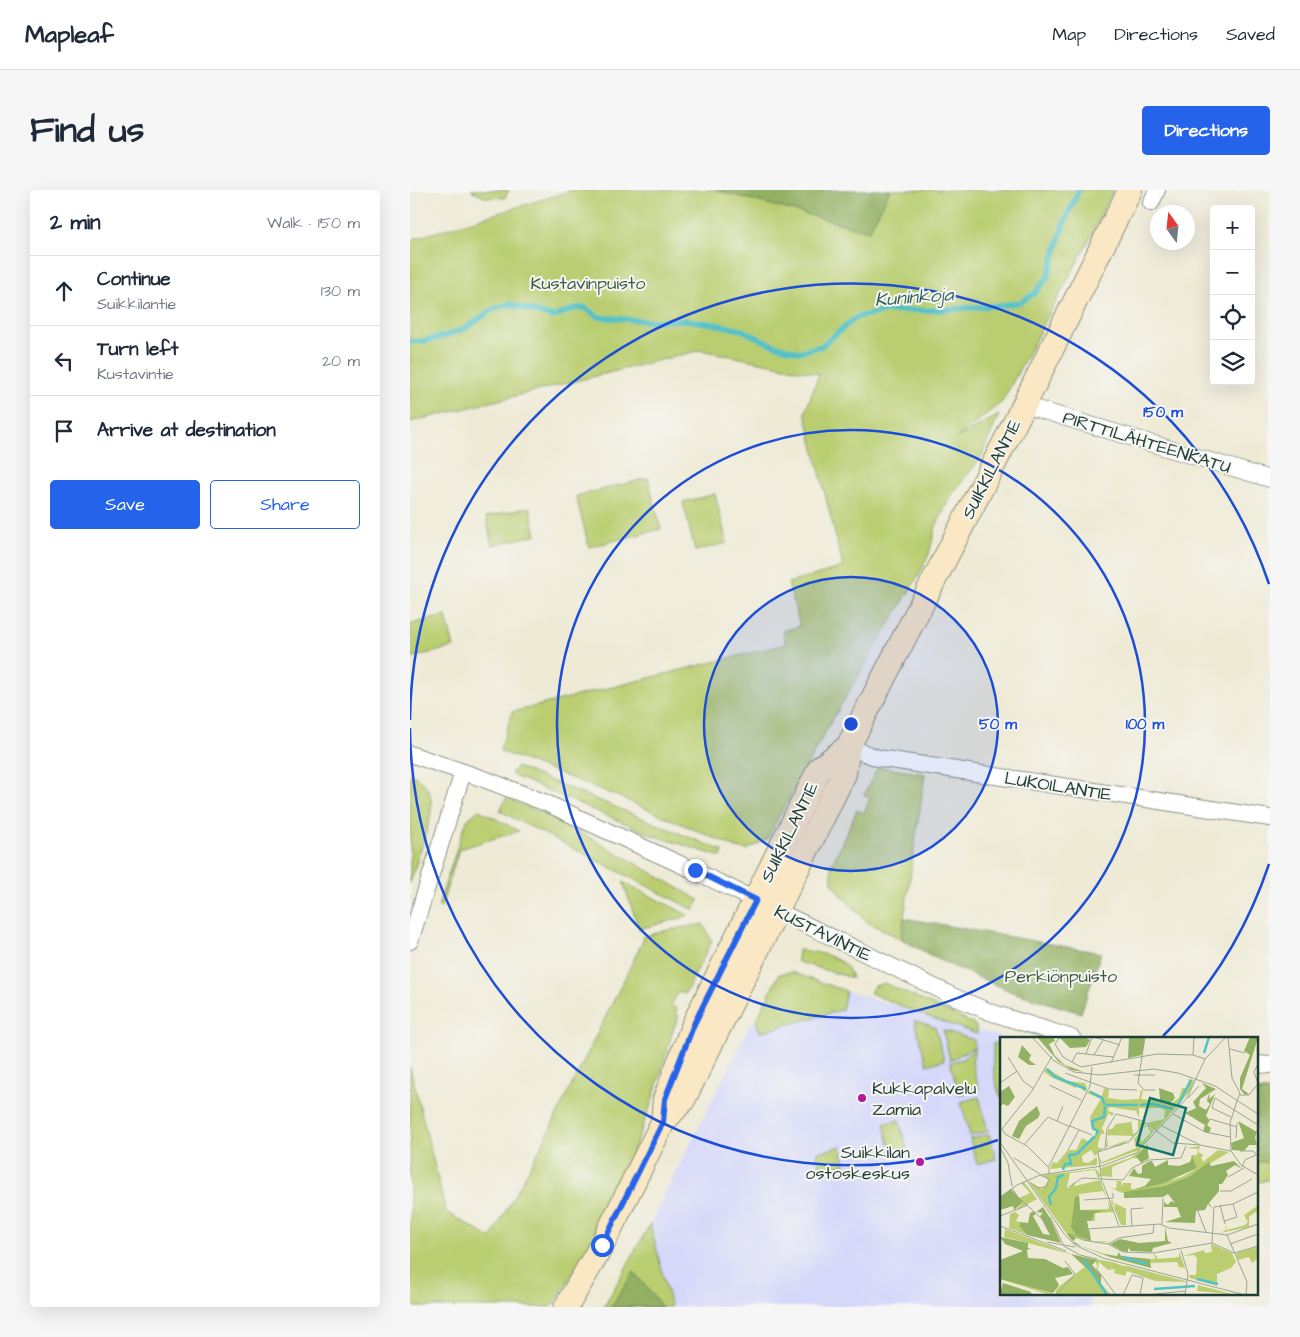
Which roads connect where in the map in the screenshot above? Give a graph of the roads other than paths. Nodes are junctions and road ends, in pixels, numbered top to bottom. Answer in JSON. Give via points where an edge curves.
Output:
{"nodes":[{"id":1,"x":1130,"y":190,"type":"edge"},
{"id":2,"x":1024,"y":405,"type":"junction"},
{"id":3,"x":1270,"y":479,"type":"edge"},
{"id":4,"x":848,"y":747,"type":"junction"},
{"id":5,"x":410,"y":754,"type":"edge"},
{"id":6,"x":463,"y":772,"type":"junction"},
{"id":7,"x":1270,"y":818,"type":"edge"},
{"id":8,"x":756,"y":900,"type":"junction"},
{"id":9,"x":777,"y":910,"type":"junction"},
{"id":10,"x":410,"y":941,"type":"edge"},
{"id":11,"x":1069,"y":1037,"type":"edge"},
{"id":12,"x":663,"y":1122,"type":"junction"},
{"id":13,"x":566,"y":1307,"type":"edge"}],
"edges":[{"from":1,"to":2,"type":"main road","name":"SUIKKILANTIE"},
{"from":2,"to":3,"type":"street","name":"PIRTTILÄHTEENKATU"},
{"from":2,"to":4,"type":"main road","name":"SUIKKILANTIE"},
{"from":4,"to":7,"type":"street","name":"LUKOILANTIE","via":[[878,758]]},
{"from":4,"to":8,"type":"main road","name":"SUIKKILANTIE","via":[[820,768]]},
{"from":4,"to":9,"type":"main road","name":"SUIKKILANTIE","via":[[844,774]]},
{"from":5,"to":6,"type":"street","name":"KUSTAVINTIE"},
{"from":6,"to":8,"type":"street","name":"KUSTAVINTIE","via":[[546,803]]},
{"from":6,"to":10,"type":"street"},
{"from":8,"to":9,"type":"street","name":"KUSTAVINTIE"},
{"from":8,"to":12,"type":"main road","name":"SUIKKILANTIE","via":[[694,1024],[665,1099]]},
{"from":9,"to":11,"type":"street","name":"KUSTAVINTIE","via":[[959,999]]},
{"from":9,"to":12,"type":"main road","name":"SUIKKILANTIE","via":[[683,1100]]},
{"from":12,"to":13,"type":"main road","name":"SUIKKILANTIE"}]}
